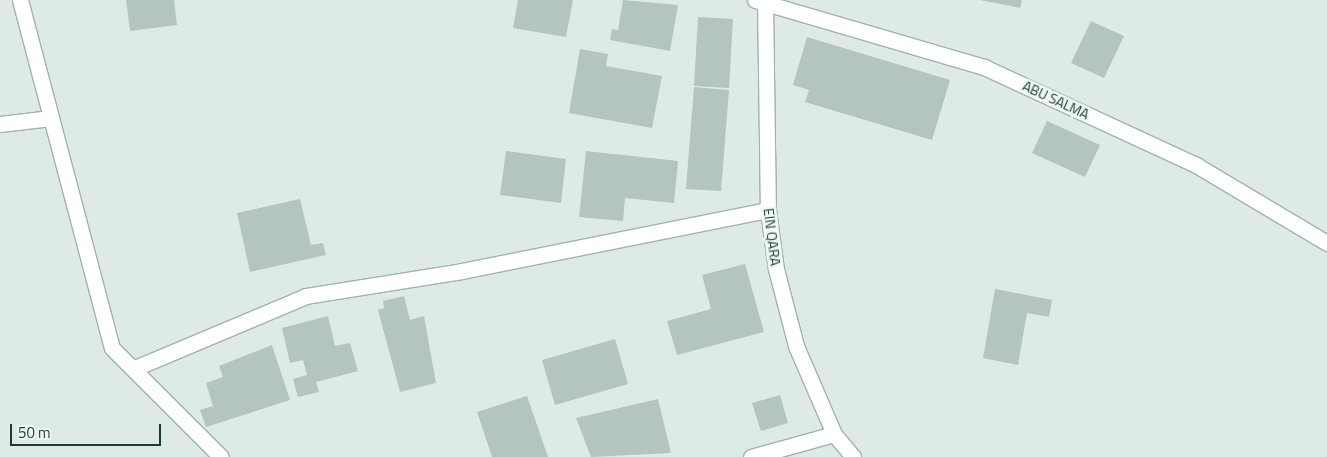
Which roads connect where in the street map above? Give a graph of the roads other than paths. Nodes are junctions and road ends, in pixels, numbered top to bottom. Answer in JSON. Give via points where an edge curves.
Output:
{"nodes":[{"id":1,"x":20,"y":0,"type":"edge"},
{"id":2,"x":762,"y":1,"type":"edge"},
{"id":3,"x":51,"y":118,"type":"junction"},
{"id":4,"x":0,"y":124,"type":"edge"},
{"id":5,"x":768,"y":210,"type":"junction"},
{"id":6,"x":1327,"y":243,"type":"edge"},
{"id":7,"x":134,"y":368,"type":"junction"},
{"id":8,"x":834,"y":434,"type":"junction"},
{"id":9,"x":756,"y":456,"type":"edge"},
{"id":10,"x":220,"y":457,"type":"edge"},
{"id":11,"x":853,"y":457,"type":"edge"}],
"edges":[{"from":1,"to":3,"type":"street"},
{"from":2,"to":5,"type":"street","name":"EIN QARA"},
{"from":2,"to":6,"type":"street","name":"ABU SALMA","via":[[984,67],[1196,165]]},
{"from":3,"to":4,"type":"street"},
{"from":3,"to":7,"type":"street","via":[[112,348]]},
{"from":5,"to":7,"type":"street","via":[[462,271],[306,296]]},
{"from":5,"to":8,"type":"street","name":"EIN QARA","via":[[776,269],[796,346]]},
{"from":7,"to":10,"type":"street"},
{"from":8,"to":9,"type":"street"},
{"from":8,"to":11,"type":"street","name":"EIN QARA"}]}
